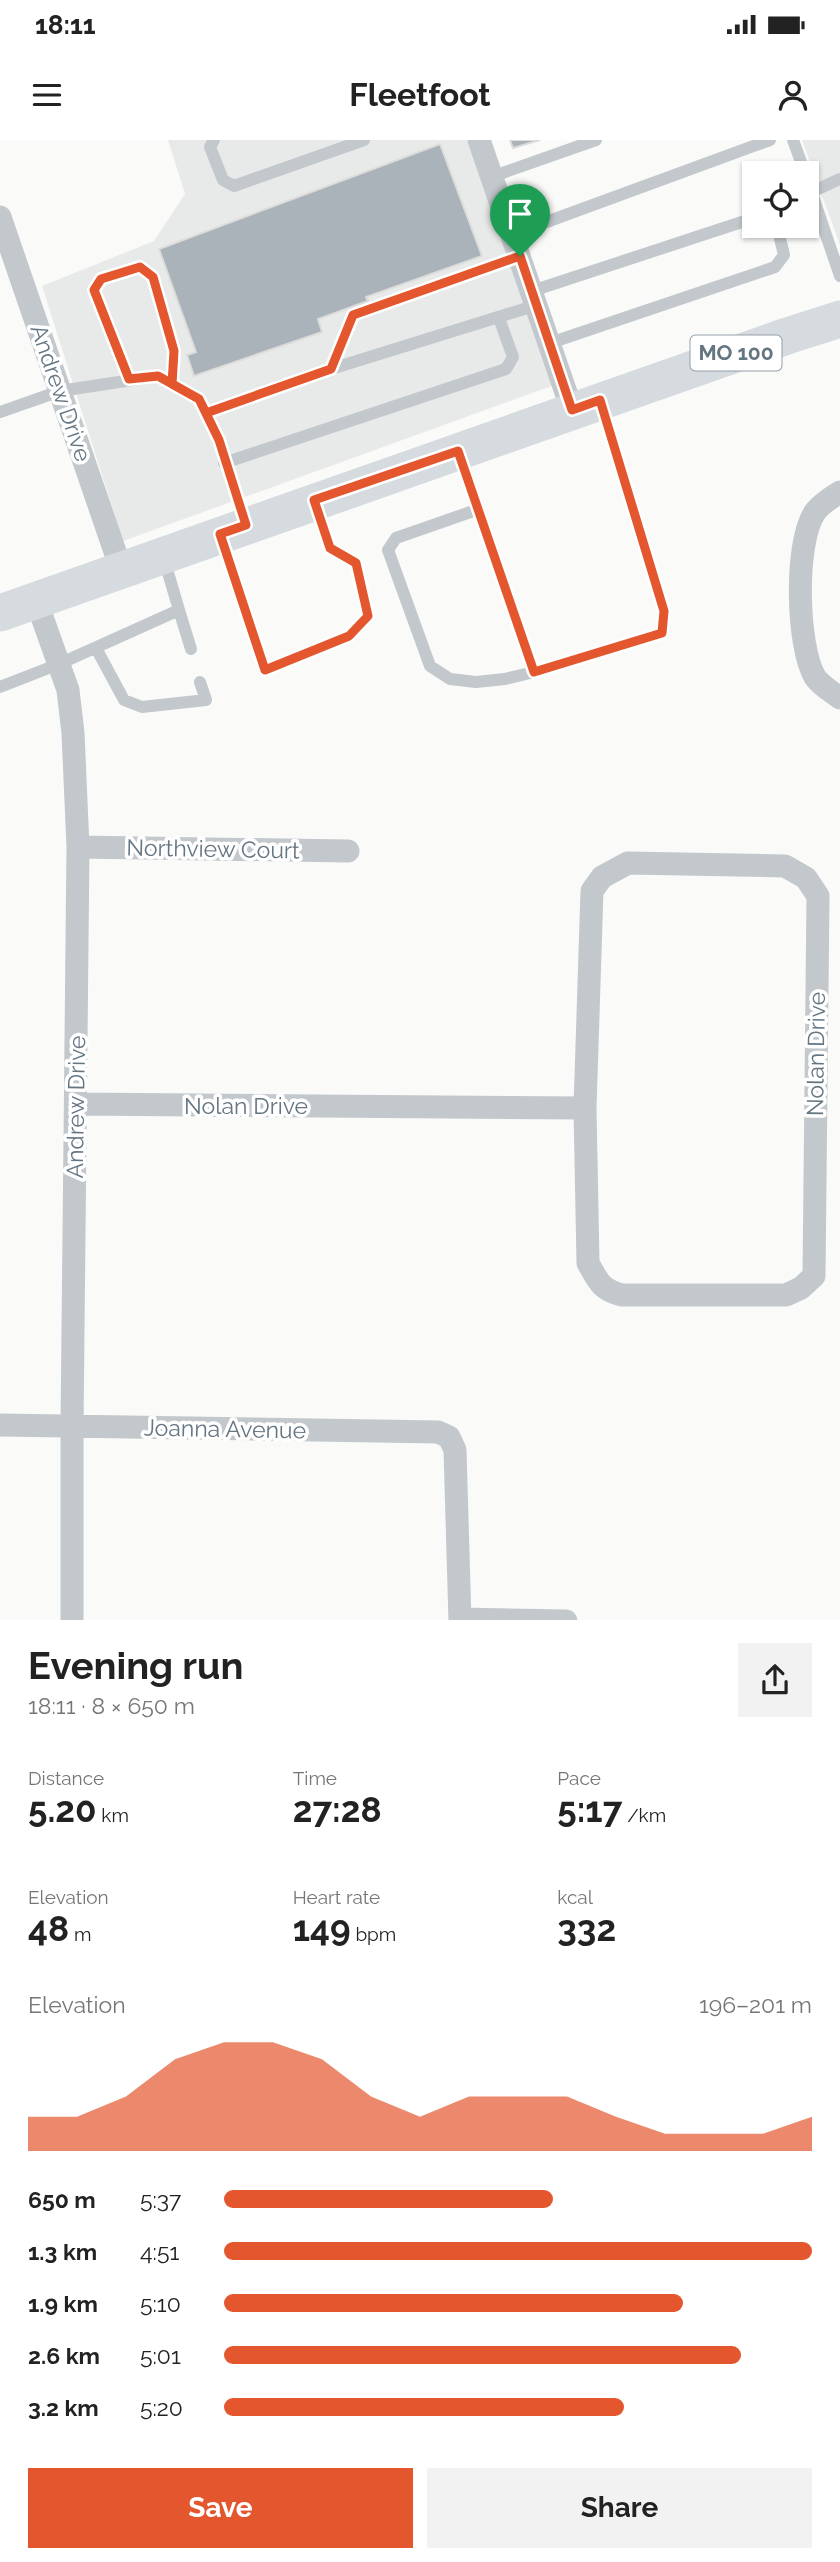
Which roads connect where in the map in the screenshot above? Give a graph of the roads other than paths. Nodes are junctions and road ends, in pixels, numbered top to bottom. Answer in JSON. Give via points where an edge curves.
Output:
{"nodes":[{"id":1,"x":214,"y":140,"type":"edge"},
{"id":2,"x":365,"y":140,"type":"edge"},
{"id":3,"x":479,"y":140,"type":"edge"},
{"id":4,"x":596,"y":140,"type":"edge"},
{"id":5,"x":770,"y":140,"type":"edge"},
{"id":6,"x":793,"y":140,"type":"edge"},
{"id":7,"x":801,"y":161,"type":"edge"},
{"id":8,"x":491,"y":177,"type":"junction"},
{"id":9,"x":840,"y":179,"type":"edge"},
{"id":10,"x":819,"y":185,"type":"edge"},
{"id":11,"x":0,"y":217,"type":"edge"},
{"id":12,"x":819,"y":218,"type":"edge"},
{"id":13,"x":742,"y":222,"type":"edge"},
{"id":14,"x":511,"y":235,"type":"junction"},
{"id":15,"x":780,"y":238,"type":"edge"},
{"id":16,"x":520,"y":256,"type":"junction"},
{"id":17,"x":840,"y":276,"type":"edge"},
{"id":18,"x":534,"y":298,"type":"junction"},
{"id":19,"x":499,"y":318,"type":"junction"},
{"id":20,"x":840,"y":319,"type":"edge"},
{"id":21,"x":550,"y":343,"type":"junction"},
{"id":22,"x":331,"y":369,"type":"junction"},
{"id":23,"x":129,"y":379,"type":"junction"},
{"id":24,"x":172,"y":384,"type":"junction"},
{"id":25,"x":60,"y":391,"type":"junction"},
{"id":26,"x":586,"y":405,"type":"junction"},
{"id":27,"x":0,"y":411,"type":"edge"},
{"id":28,"x":206,"y":413,"type":"junction"},
{"id":29,"x":458,"y":451,"type":"junction"},
{"id":30,"x":225,"y":463,"type":"junction"},
{"id":31,"x":840,"y":492,"type":"edge"},
{"id":32,"x":314,"y":500,"type":"junction"},
{"id":33,"x":479,"y":509,"type":"junction"},
{"id":34,"x":233,"y":530,"type":"junction"},
{"id":35,"x":163,"y":554,"type":"junction"},
{"id":36,"x":121,"y":569,"type":"junction"},
{"id":37,"x":36,"y":600,"type":"junction"},
{"id":38,"x":179,"y":610,"type":"junction"},
{"id":39,"x":0,"y":613,"type":"edge"},
{"id":40,"x":96,"y":648,"type":"junction"},
{"id":41,"x":191,"y":649,"type":"dead end"},
{"id":42,"x":59,"y":664,"type":"junction"},
{"id":43,"x":534,"y":672,"type":"junction"},
{"id":44,"x":200,"y":682,"type":"dead end"},
{"id":45,"x":0,"y":687,"type":"edge"},
{"id":46,"x":840,"y":698,"type":"edge"},
{"id":47,"x":78,"y":848,"type":"junction"},
{"id":48,"x":348,"y":850,"type":"dead end"},
{"id":49,"x":76,"y":1104,"type":"junction"},
{"id":50,"x":585,"y":1108,"type":"junction"},
{"id":51,"x":0,"y":1425,"type":"edge"},
{"id":52,"x":72,"y":1427,"type":"junction"},
{"id":53,"x":72,"y":1620,"type":"edge"},
{"id":54,"x":460,"y":1620,"type":"edge"},
{"id":55,"x":566,"y":1620,"type":"edge"}],
"edges":[{"from":1,"to":2,"type":"lane","via":[[211,147],[223,180],[234,186]]},
{"from":3,"to":8,"type":"street"},
{"from":4,"to":8,"type":"lane"},
{"from":5,"to":14,"type":"lane"},
{"from":6,"to":7,"type":"lane"},
{"from":8,"to":14,"type":"street"},
{"from":9,"to":10,"type":"lane"},
{"from":11,"to":25,"type":"street","name":"Andrew Drive"},
{"from":12,"to":17,"type":"lane"},
{"from":13,"to":18,"type":"lane"},
{"from":14,"to":16,"type":"street"},
{"from":15,"to":21,"type":"lane","via":[[784,254],[775,267]]},
{"from":16,"to":18,"type":"street"},
{"from":16,"to":22,"type":"lane","via":[[353,315]]},
{"from":18,"to":19,"type":"lane"},
{"from":18,"to":21,"type":"street"},
{"from":19,"to":22,"type":"lane"},
{"from":19,"to":30,"type":"lane","via":[[513,357],[506,369]]},
{"from":20,"to":26,"type":"main road","number":"MO 100"},
{"from":21,"to":26,"type":"street"},
{"from":22,"to":28,"type":"lane"},
{"from":23,"to":24,"type":"lane","via":[[158,376]]},
{"from":23,"to":24,"type":"lane","via":[[94,290],[101,279],[140,267],[153,277],[174,351]]},
{"from":23,"to":25,"type":"lane"},
{"from":24,"to":28,"type":"lane","via":[[199,399]]},
{"from":25,"to":27,"type":"lane"},
{"from":25,"to":36,"type":"street","name":"Andrew Drive"},
{"from":26,"to":29,"type":"main road","number":"MO 100"},
{"from":26,"to":43,"type":"lane","via":[[664,611],[662,633]]},
{"from":28,"to":30,"type":"lane"},
{"from":29,"to":32,"type":"main road","number":"MO 100"},
{"from":29,"to":33,"type":"lane"},
{"from":30,"to":34,"type":"lane"},
{"from":31,"to":46,"type":"street","via":[[815,511],[800,557],[804,650],[816,679]]},
{"from":32,"to":34,"type":"main road","number":"MO 100"},
{"from":32,"to":34,"type":"lane","via":[[330,548],[356,563],[368,616],[349,636],[265,670]]},
{"from":33,"to":43,"type":"lane"},
{"from":33,"to":43,"type":"lane","via":[[396,538],[388,550],[430,666],[450,679],[476,682]]},
{"from":34,"to":35,"type":"main road","number":"MO 100"},
{"from":35,"to":36,"type":"main road","number":"MO 100"},
{"from":35,"to":38,"type":"lane"},
{"from":36,"to":37,"type":"main road","number":"MO 100"},
{"from":37,"to":39,"type":"main road","number":"MO 100"},
{"from":37,"to":42,"type":"street","name":"Andrew Drive"},
{"from":38,"to":40,"type":"lane"},
{"from":38,"to":41,"type":"lane"},
{"from":40,"to":42,"type":"lane"},
{"from":40,"to":44,"type":"lane","via":[[124,700],[142,708],[206,700]]},
{"from":42,"to":45,"type":"lane"},
{"from":42,"to":47,"type":"street","name":"Andrew Drive","via":[[68,690],[73,733]]},
{"from":47,"to":48,"type":"street","name":"Northview Court"},
{"from":47,"to":49,"type":"street","name":"Andrew Drive"},
{"from":49,"to":50,"type":"street","name":"Nolan Drive"},
{"from":49,"to":52,"type":"street","name":"Andrew Drive"},
{"from":50,"to":50,"type":"street","name":"Nolan Drive","via":[[592,891],[602,877],[628,863],[785,866],[806,878],[818,896],[814,1276],[786,1295],[609,1292],[588,1263]]},
{"from":51,"to":52,"type":"street","name":"Joanna Avenue"},
{"from":52,"to":53,"type":"street","name":"Andrew Drive"},
{"from":52,"to":54,"type":"street","name":"Joanna Avenue","via":[[438,1432],[449,1437],[456,1466]]},
{"from":54,"to":55,"type":"street"}]}
